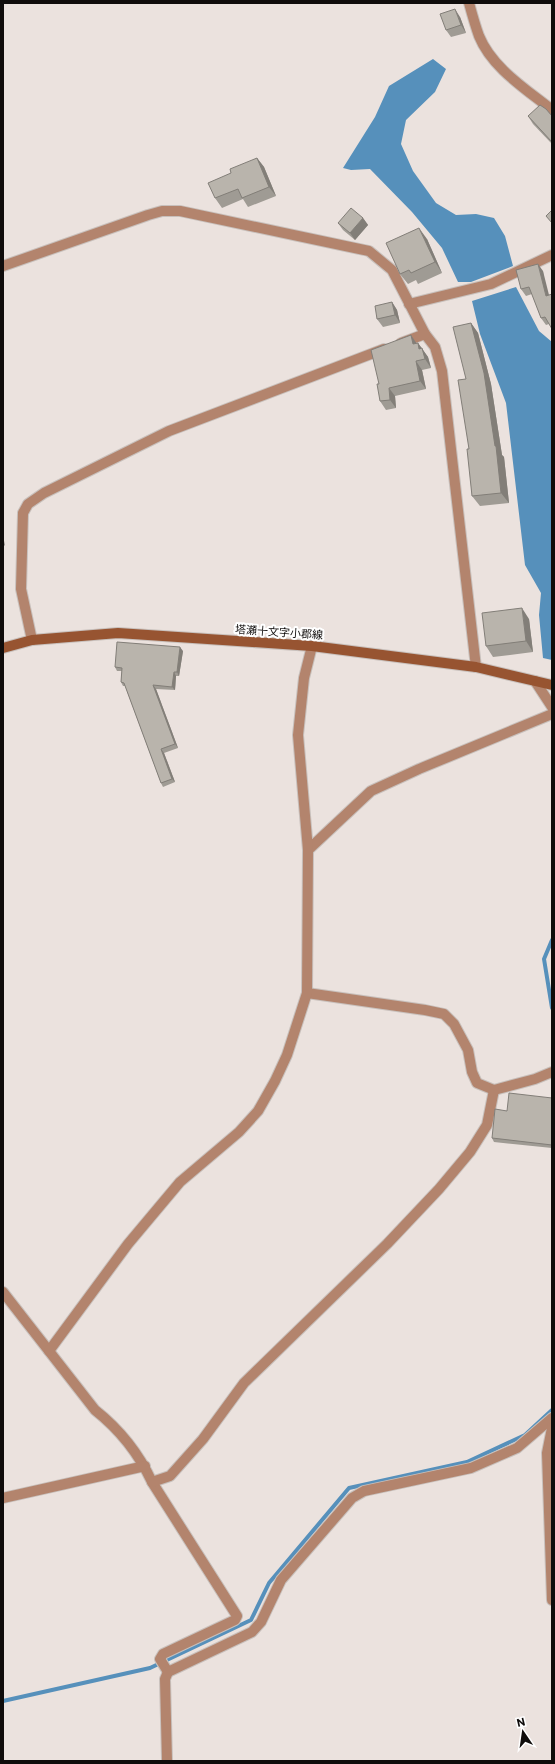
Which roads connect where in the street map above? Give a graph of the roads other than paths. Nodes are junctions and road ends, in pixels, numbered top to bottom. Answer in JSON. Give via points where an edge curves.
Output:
{"nodes":[{"id":1,"x":469,"y":3,"type":"edge"},
{"id":2,"x":552,"y":110,"type":"edge"},
{"id":3,"x":552,"y":255,"type":"edge"},
{"id":4,"x":3,"y":266,"type":"edge"},
{"id":5,"x":410,"y":304,"type":"junction"},
{"id":6,"x":425,"y":334,"type":"junction"},
{"id":7,"x":32,"y":640,"type":"junction"},
{"id":8,"x":312,"y":646,"type":"junction"},
{"id":9,"x":3,"y":648,"type":"edge"},
{"id":10,"x":476,"y":667,"type":"junction"},
{"id":11,"x":535,"y":681,"type":"junction"},
{"id":12,"x":552,"y":685,"type":"edge"},
{"id":13,"x":552,"y":707,"type":"edge"},
{"id":14,"x":552,"y":714,"type":"edge"},
{"id":15,"x":308,"y":850,"type":"junction"},
{"id":16,"x":307,"y":993,"type":"junction"},
{"id":17,"x":552,"y":1072,"type":"edge"},
{"id":18,"x":494,"y":1090,"type":"junction"},
{"id":19,"x":3,"y":1292,"type":"edge"},
{"id":20,"x":49,"y":1351,"type":"junction"},
{"id":21,"x":552,"y":1418,"type":"edge"},
{"id":22,"x":552,"y":1428,"type":"edge"},
{"id":23,"x":145,"y":1466,"type":"junction"},
{"id":24,"x":152,"y":1482,"type":"junction"},
{"id":25,"x":3,"y":1498,"type":"edge"},
{"id":26,"x":552,"y":1600,"type":"edge"},
{"id":27,"x":168,"y":1672,"type":"junction"},
{"id":28,"x":167,"y":1761,"type":"edge"}],
"edges":[{"from":1,"to":2,"type":"street","via":[[479,37],[491,56],[501,68]]},
{"from":3,"to":5,"type":"street","via":[[491,284]]},
{"from":4,"to":5,"type":"street","via":[[148,215],[162,211],[180,211],[370,251],[392,270]]},
{"from":5,"to":6,"type":"street"},
{"from":6,"to":7,"type":"street","via":[[169,431],[44,493],[28,504],[23,513],[21,589]]},
{"from":6,"to":10,"type":"street","via":[[435,347],[442,371]]},
{"from":7,"to":8,"type":"main road","name":"塔瀬十文字小郡線","via":[[118,633]]},
{"from":7,"to":9,"type":"main road","name":"塔瀬十文字小郡線"},
{"from":8,"to":10,"type":"main road","name":"塔瀬十文字小郡線"},
{"from":8,"to":15,"type":"street","via":[[304,678],[298,735]]},
{"from":10,"to":11,"type":"main road","name":"塔瀬十文字小郡線"},
{"from":11,"to":12,"type":"main road","name":"塔瀬十文字小郡線"},
{"from":11,"to":13,"type":"street"},
{"from":14,"to":15,"type":"street","via":[[371,791]]},
{"from":15,"to":16,"type":"street"},
{"from":16,"to":18,"type":"street","via":[[444,1014],[454,1024],[468,1050],[477,1083]]},
{"from":16,"to":20,"type":"street","via":[[287,1055],[258,1111],[239,1132],[180,1182],[128,1244]]},
{"from":17,"to":18,"type":"street"},
{"from":18,"to":24,"type":"street","via":[[487,1125],[470,1152],[439,1188],[387,1244],[244,1383],[203,1439],[170,1476]]},
{"from":19,"to":20,"type":"street"},
{"from":20,"to":23,"type":"street","via":[[95,1410],[112,1424]]},
{"from":21,"to":27,"type":"street","via":[[517,1448],[471,1468],[364,1491],[352,1498],[281,1580],[261,1622],[252,1632]]},
{"from":22,"to":26,"type":"street","via":[[547,1453]]},
{"from":23,"to":24,"type":"street"},
{"from":23,"to":25,"type":"street"},
{"from":24,"to":27,"type":"street","via":[[237,1616],[235,1620],[163,1654],[160,1659]]},
{"from":27,"to":28,"type":"street","via":[[165,1679]]}]}
